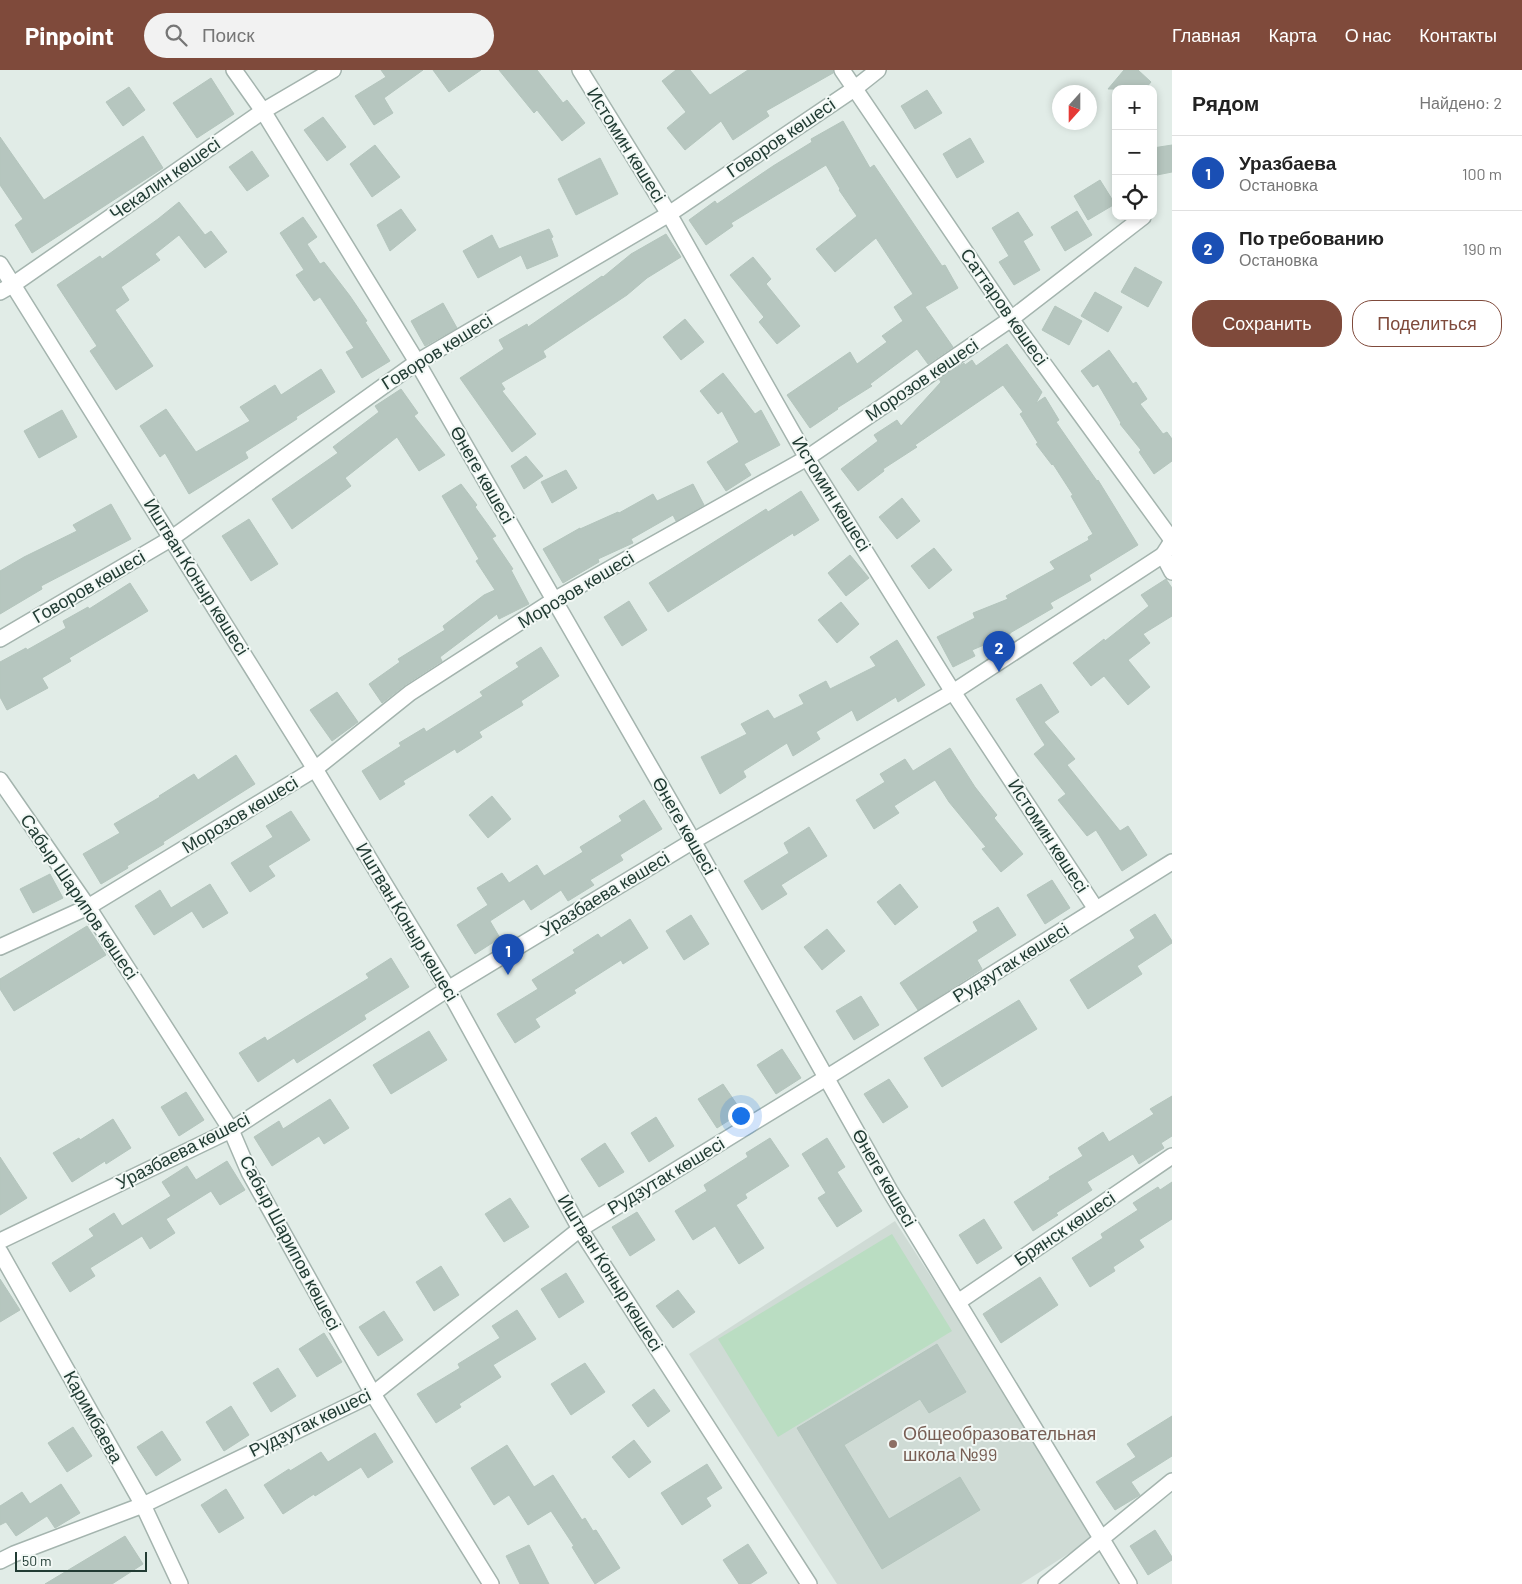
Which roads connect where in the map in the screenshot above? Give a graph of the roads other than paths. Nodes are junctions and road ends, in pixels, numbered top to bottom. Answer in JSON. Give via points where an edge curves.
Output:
{"nodes":[{"id":1,"x":234,"y":70,"type":"edge"},
{"id":2,"x":333,"y":70,"type":"edge"},
{"id":3,"x":580,"y":70,"type":"edge"},
{"id":4,"x":842,"y":70,"type":"edge"},
{"id":5,"x":878,"y":70,"type":"edge"},
{"id":6,"x":854,"y":89,"type":"junction"},
{"id":7,"x":263,"y":111,"type":"junction"},
{"id":8,"x":669,"y":214,"type":"junction"},
{"id":9,"x":1139,"y":220,"type":"edge"},
{"id":10,"x":0,"y":264,"type":"edge"},
{"id":11,"x":14,"y":284,"type":"junction"},
{"id":12,"x":0,"y":292,"type":"edge"},
{"id":13,"x":1011,"y":319,"type":"junction"},
{"id":14,"x":417,"y":362,"type":"junction"},
{"id":15,"x":807,"y":458,"type":"junction"},
{"id":16,"x":172,"y":538,"type":"junction"},
{"id":17,"x":1172,"y":540,"type":"edge"},
{"id":18,"x":1163,"y":555,"type":"junction"},
{"id":19,"x":1172,"y":572,"type":"edge"},
{"id":20,"x":554,"y":600,"type":"junction"},
{"id":21,"x":0,"y":639,"type":"edge"},
{"id":22,"x":953,"y":692,"type":"junction"},
{"id":23,"x":315,"y":769,"type":"junction"},
{"id":24,"x":0,"y":780,"type":"edge"},
{"id":25,"x":693,"y":841,"type":"junction"},
{"id":26,"x":1172,"y":862,"type":"edge"},
{"id":27,"x":88,"y":907,"type":"junction"},
{"id":28,"x":1096,"y":909,"type":"junction"},
{"id":29,"x":0,"y":947,"type":"edge"},
{"id":30,"x":448,"y":989,"type":"junction"},
{"id":31,"x":826,"y":1078,"type":"junction"},
{"id":32,"x":231,"y":1130,"type":"junction"},
{"id":33,"x":1172,"y":1156,"type":"edge"},
{"id":34,"x":580,"y":1229,"type":"junction"},
{"id":35,"x":0,"y":1241,"type":"edge"},
{"id":36,"x":0,"y":1252,"type":"edge"},
{"id":37,"x":958,"y":1302,"type":"junction"},
{"id":38,"x":373,"y":1394,"type":"junction"},
{"id":39,"x":1172,"y":1481,"type":"edge"},
{"id":40,"x":143,"y":1505,"type":"junction"},
{"id":41,"x":1102,"y":1539,"type":"junction"},
{"id":42,"x":0,"y":1561,"type":"edge"},
{"id":43,"x":180,"y":1584,"type":"edge"},
{"id":44,"x":490,"y":1584,"type":"edge"},
{"id":45,"x":809,"y":1584,"type":"edge"},
{"id":46,"x":1046,"y":1584,"type":"edge"},
{"id":47,"x":1129,"y":1584,"type":"edge"}],
"edges":[{"from":1,"to":7,"type":"street","name":"Өнеге көшесі"},
{"from":2,"to":7,"type":"street","name":"Чекалин көшесі"},
{"from":3,"to":8,"type":"street","name":"Истомин көшесі"},
{"from":4,"to":6,"type":"street","name":"Саттаров көшесі"},
{"from":5,"to":6,"type":"street","name":"Говоров көшесі"},
{"from":6,"to":8,"type":"street","name":"Говоров көшесі"},
{"from":6,"to":13,"type":"street","name":"Саттаров көшесі"},
{"from":7,"to":11,"type":"street","name":"Чекалин көшесі"},
{"from":7,"to":14,"type":"street","name":"Өнеге көшесі"},
{"from":8,"to":14,"type":"street","name":"Говоров көшесі"},
{"from":8,"to":15,"type":"street","name":"Истомин көшесі"},
{"from":9,"to":13,"type":"street","name":"Морозов көшесі"},
{"from":10,"to":11,"type":"street","name":"Иштван Коныр көшесі"},
{"from":11,"to":12,"type":"street","name":"Чекалин көшесі"},
{"from":11,"to":16,"type":"street","name":"Иштван Коныр көшесі"},
{"from":13,"to":15,"type":"street","name":"Морозов көшесі"},
{"from":13,"to":17,"type":"street","name":"Саттаров көшесі"},
{"from":14,"to":16,"type":"street","name":"Говоров көшесі"},
{"from":14,"to":20,"type":"street","name":"Өнеге көшесі"},
{"from":15,"to":20,"type":"street","name":"Морозов көшесі"},
{"from":15,"to":22,"type":"street","name":"Истомин көшесі"},
{"from":16,"to":21,"type":"street","name":"Говоров көшесі"},
{"from":16,"to":23,"type":"street","name":"Иштван Коныр көшесі"},
{"from":17,"to":18,"type":"street","name":"Уразбаева көшесі"},
{"from":18,"to":19,"type":"street"},
{"from":18,"to":22,"type":"street","name":"Уразбаева көшесі"},
{"from":20,"to":23,"type":"street","name":"Морозов көшесі","via":[[410,693]]},
{"from":20,"to":25,"type":"street","name":"Өнеге көшесі"},
{"from":22,"to":25,"type":"street","name":"Уразбаева көшесі"},
{"from":22,"to":28,"type":"street","name":"Истомин көшесі"},
{"from":23,"to":27,"type":"street","name":"Морозов көшесі"},
{"from":23,"to":30,"type":"street","name":"Иштван Коныр көшесі"},
{"from":24,"to":27,"type":"street","name":"Сабыр Шарипов көшесі"},
{"from":25,"to":30,"type":"street","name":"Уразбаева көшесі"},
{"from":25,"to":31,"type":"street","name":"Өнеге көшесі"},
{"from":26,"to":28,"type":"street","name":"Рудзутак көшесі"},
{"from":27,"to":29,"type":"street","name":"Морозов көшесі"},
{"from":27,"to":32,"type":"street","name":"Сабыр Шарипов көшесі"},
{"from":28,"to":31,"type":"street","name":"Рудзутак көшесі"},
{"from":30,"to":32,"type":"street","name":"Уразбаева көшесі"},
{"from":30,"to":34,"type":"street","name":"Иштван Коныр көшесі"},
{"from":31,"to":34,"type":"street","name":"Рудзутак көшесі"},
{"from":31,"to":37,"type":"street","name":"Өнеге көшесі"},
{"from":32,"to":35,"type":"street","name":"Уразбаева көшесі"},
{"from":32,"to":38,"type":"street","name":"Сабыр Шарипов көшесі","via":[[249,1172]]},
{"from":33,"to":37,"type":"street","name":"Брянск көшесі"},
{"from":34,"to":38,"type":"street","name":"Рудзутак көшесі"},
{"from":34,"to":45,"type":"street","name":"Иштван Коныр көшесі"},
{"from":36,"to":40,"type":"street","name":"Каримбаева"},
{"from":37,"to":41,"type":"street","name":"Өнеге көшесі"},
{"from":38,"to":40,"type":"street","name":"Рудзутак көшесі"},
{"from":38,"to":44,"type":"street","name":"Сабыр Шарипов көшесі"},
{"from":39,"to":41,"type":"street"},
{"from":40,"to":42,"type":"street","name":"Рудзутак көшесі"},
{"from":40,"to":43,"type":"street","name":"Каримбаева"},
{"from":41,"to":46,"type":"street"},
{"from":41,"to":47,"type":"street","name":"Өнеге көшесі"}]}
